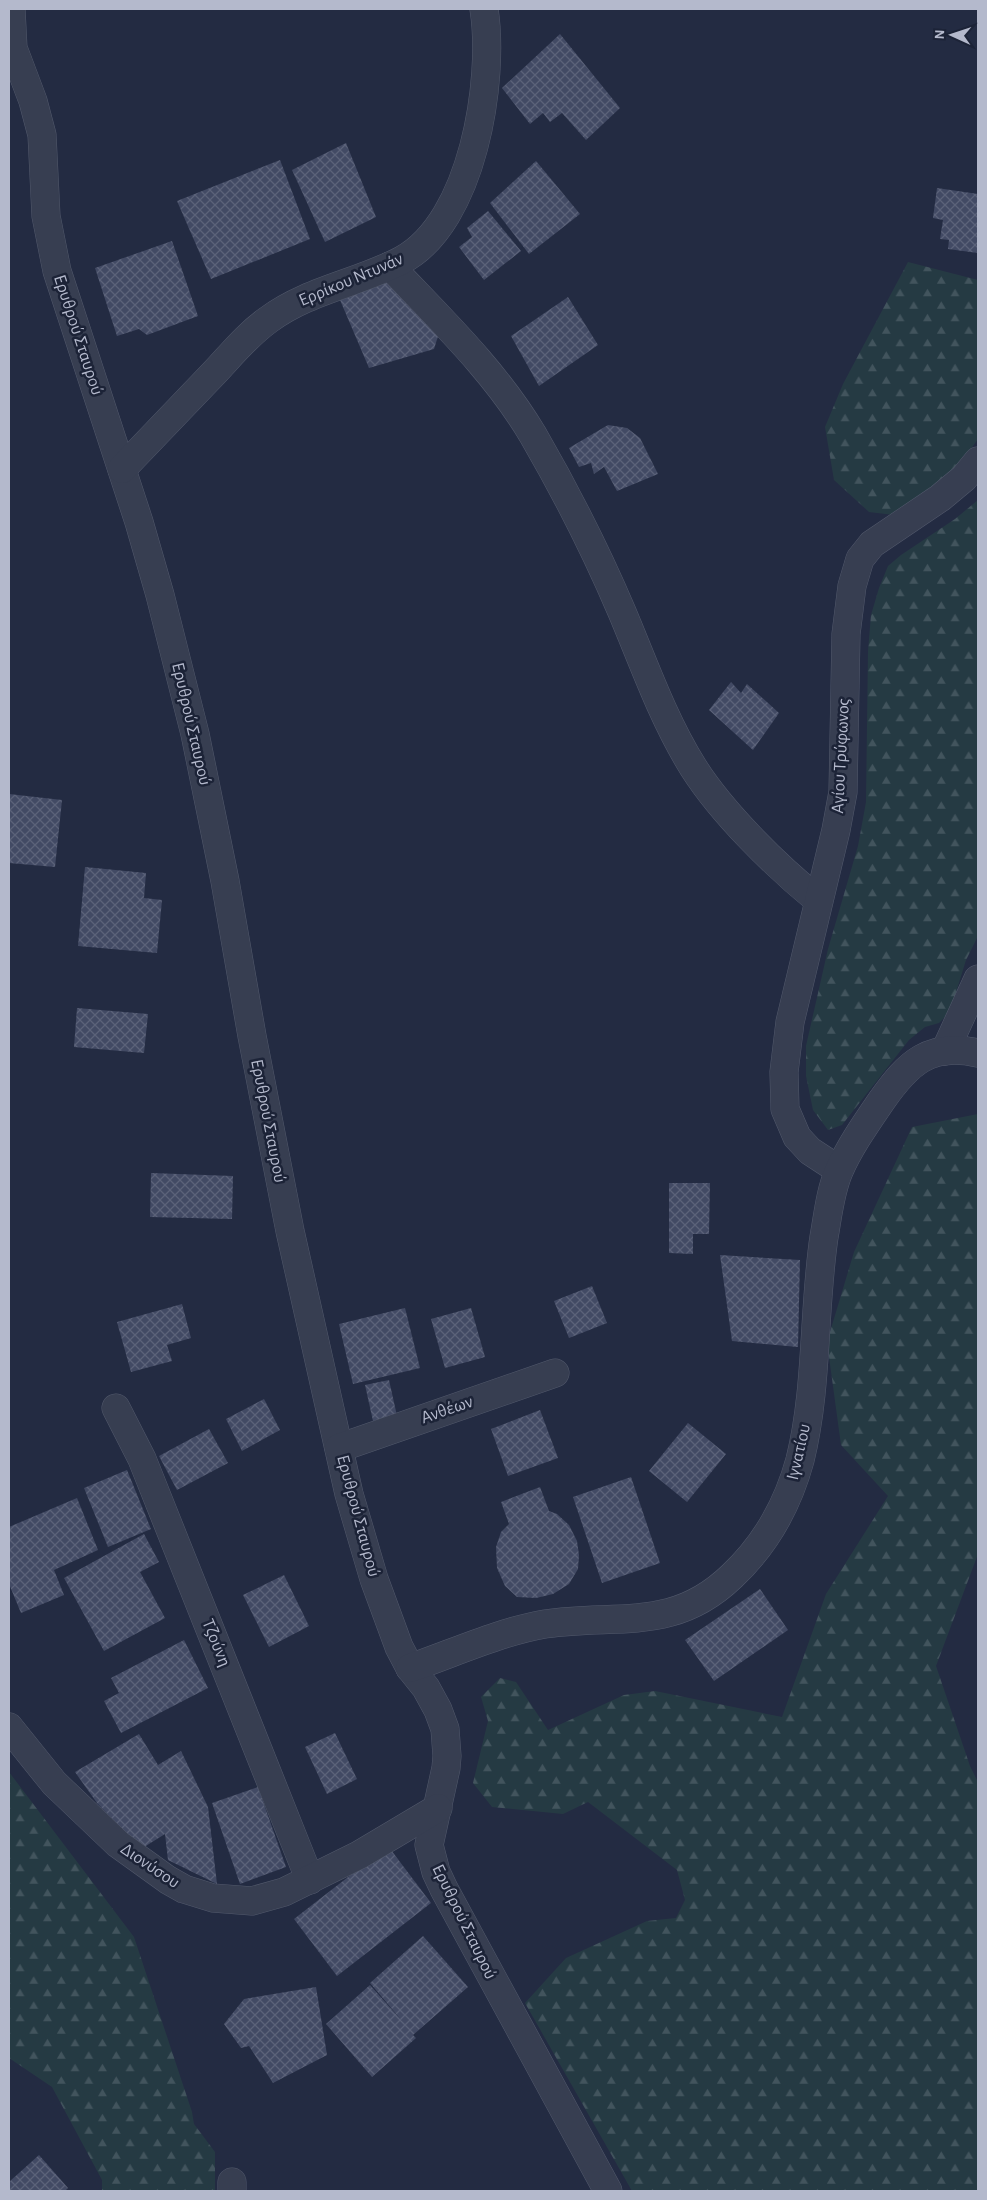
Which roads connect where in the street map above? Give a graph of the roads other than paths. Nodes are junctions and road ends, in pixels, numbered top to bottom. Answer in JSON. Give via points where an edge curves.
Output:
{"nodes":[{"id":1,"x":11,"y":9,"type":"edge"},
{"id":2,"x":484,"y":9,"type":"edge"},
{"id":3,"x":390,"y":266,"type":"junction"},
{"id":4,"x":978,"y":461,"type":"edge"},
{"id":5,"x":122,"y":468,"type":"junction"},
{"id":6,"x":818,"y":900,"type":"junction"},
{"id":7,"x":978,"y":979,"type":"edge"},
{"id":8,"x":945,"y":1051,"type":"junction"},
{"id":9,"x":978,"y":1053,"type":"edge"},
{"id":10,"x":840,"y":1170,"type":"junction"},
{"id":11,"x":555,"y":1372,"type":"dead end"},
{"id":12,"x":116,"y":1408,"type":"dead end"},
{"id":13,"x":339,"y":1448,"type":"junction"},
{"id":14,"x":410,"y":1668,"type":"junction"},
{"id":15,"x":9,"y":1728,"type":"edge"},
{"id":16,"x":438,"y":1808,"type":"junction"},
{"id":17,"x":310,"y":1880,"type":"junction"},
{"id":18,"x":608,"y":2191,"type":"edge"}],
"edges":[{"from":1,"to":5,"type":"street","name":"Ερυθρού Σταυρού","via":[[13,48],[41,127],[46,216],[57,271]]},
{"from":2,"to":3,"type":"street","name":"Ερρίκου Ντυνάν","via":[[486,64],[479,123],[460,188],[434,231],[412,253]]},
{"from":3,"to":5,"type":"street","name":"Ερρίκου Ντυνάν","via":[[316,294],[268,320]]},
{"from":3,"to":6,"type":"street","via":[[491,374],[533,435],[601,566],[662,708],[694,768],[768,855]]},
{"from":4,"to":6,"type":"street","name":"Αγίου Τρύφωνος","via":[[940,498],[872,544],[864,552],[856,571],[846,634],[843,792]]},
{"from":5,"to":13,"type":"street","name":"Ερυθρού Σταυρού","via":[[160,595],[211,806],[290,1231]]},
{"from":6,"to":10,"type":"street","name":"Αγίου Τρύφωνος","via":[[787,1042],[784,1100],[797,1137],[814,1154]]},
{"from":7,"to":8,"type":"street"},
{"from":8,"to":9,"type":"street","name":"Ιγνατίου"},
{"from":8,"to":10,"type":"street","name":"Ιγνατίου","via":[[915,1061],[897,1078],[868,1120]]},
{"from":10,"to":14,"type":"street","name":"Ιγνατίου","via":[[831,1196],[823,1244],[809,1405],[800,1458],[776,1522],[746,1563],[711,1594],[682,1610],[636,1618],[544,1624]]},
{"from":11,"to":13,"type":"street","name":"Ανθέων"},
{"from":12,"to":17,"type":"street","name":"Τζούνη","via":[[142,1458]]},
{"from":13,"to":14,"type":"street","name":"Ερυθρού Σταυρού","via":[[372,1571]]},
{"from":14,"to":16,"type":"street","name":"Ερυθρού Σταυρού","via":[[426,1688],[444,1729],[447,1756]]},
{"from":15,"to":17,"type":"street","name":"Διονύσου","via":[[54,1783],[91,1820],[126,1850],[184,1889],[213,1898],[252,1901]]},
{"from":16,"to":17,"type":"street","name":"Διονύσου"},
{"from":16,"to":18,"type":"street","name":"Ερυθρού Σταυρού","via":[[429,1845],[436,1872]]}]}
